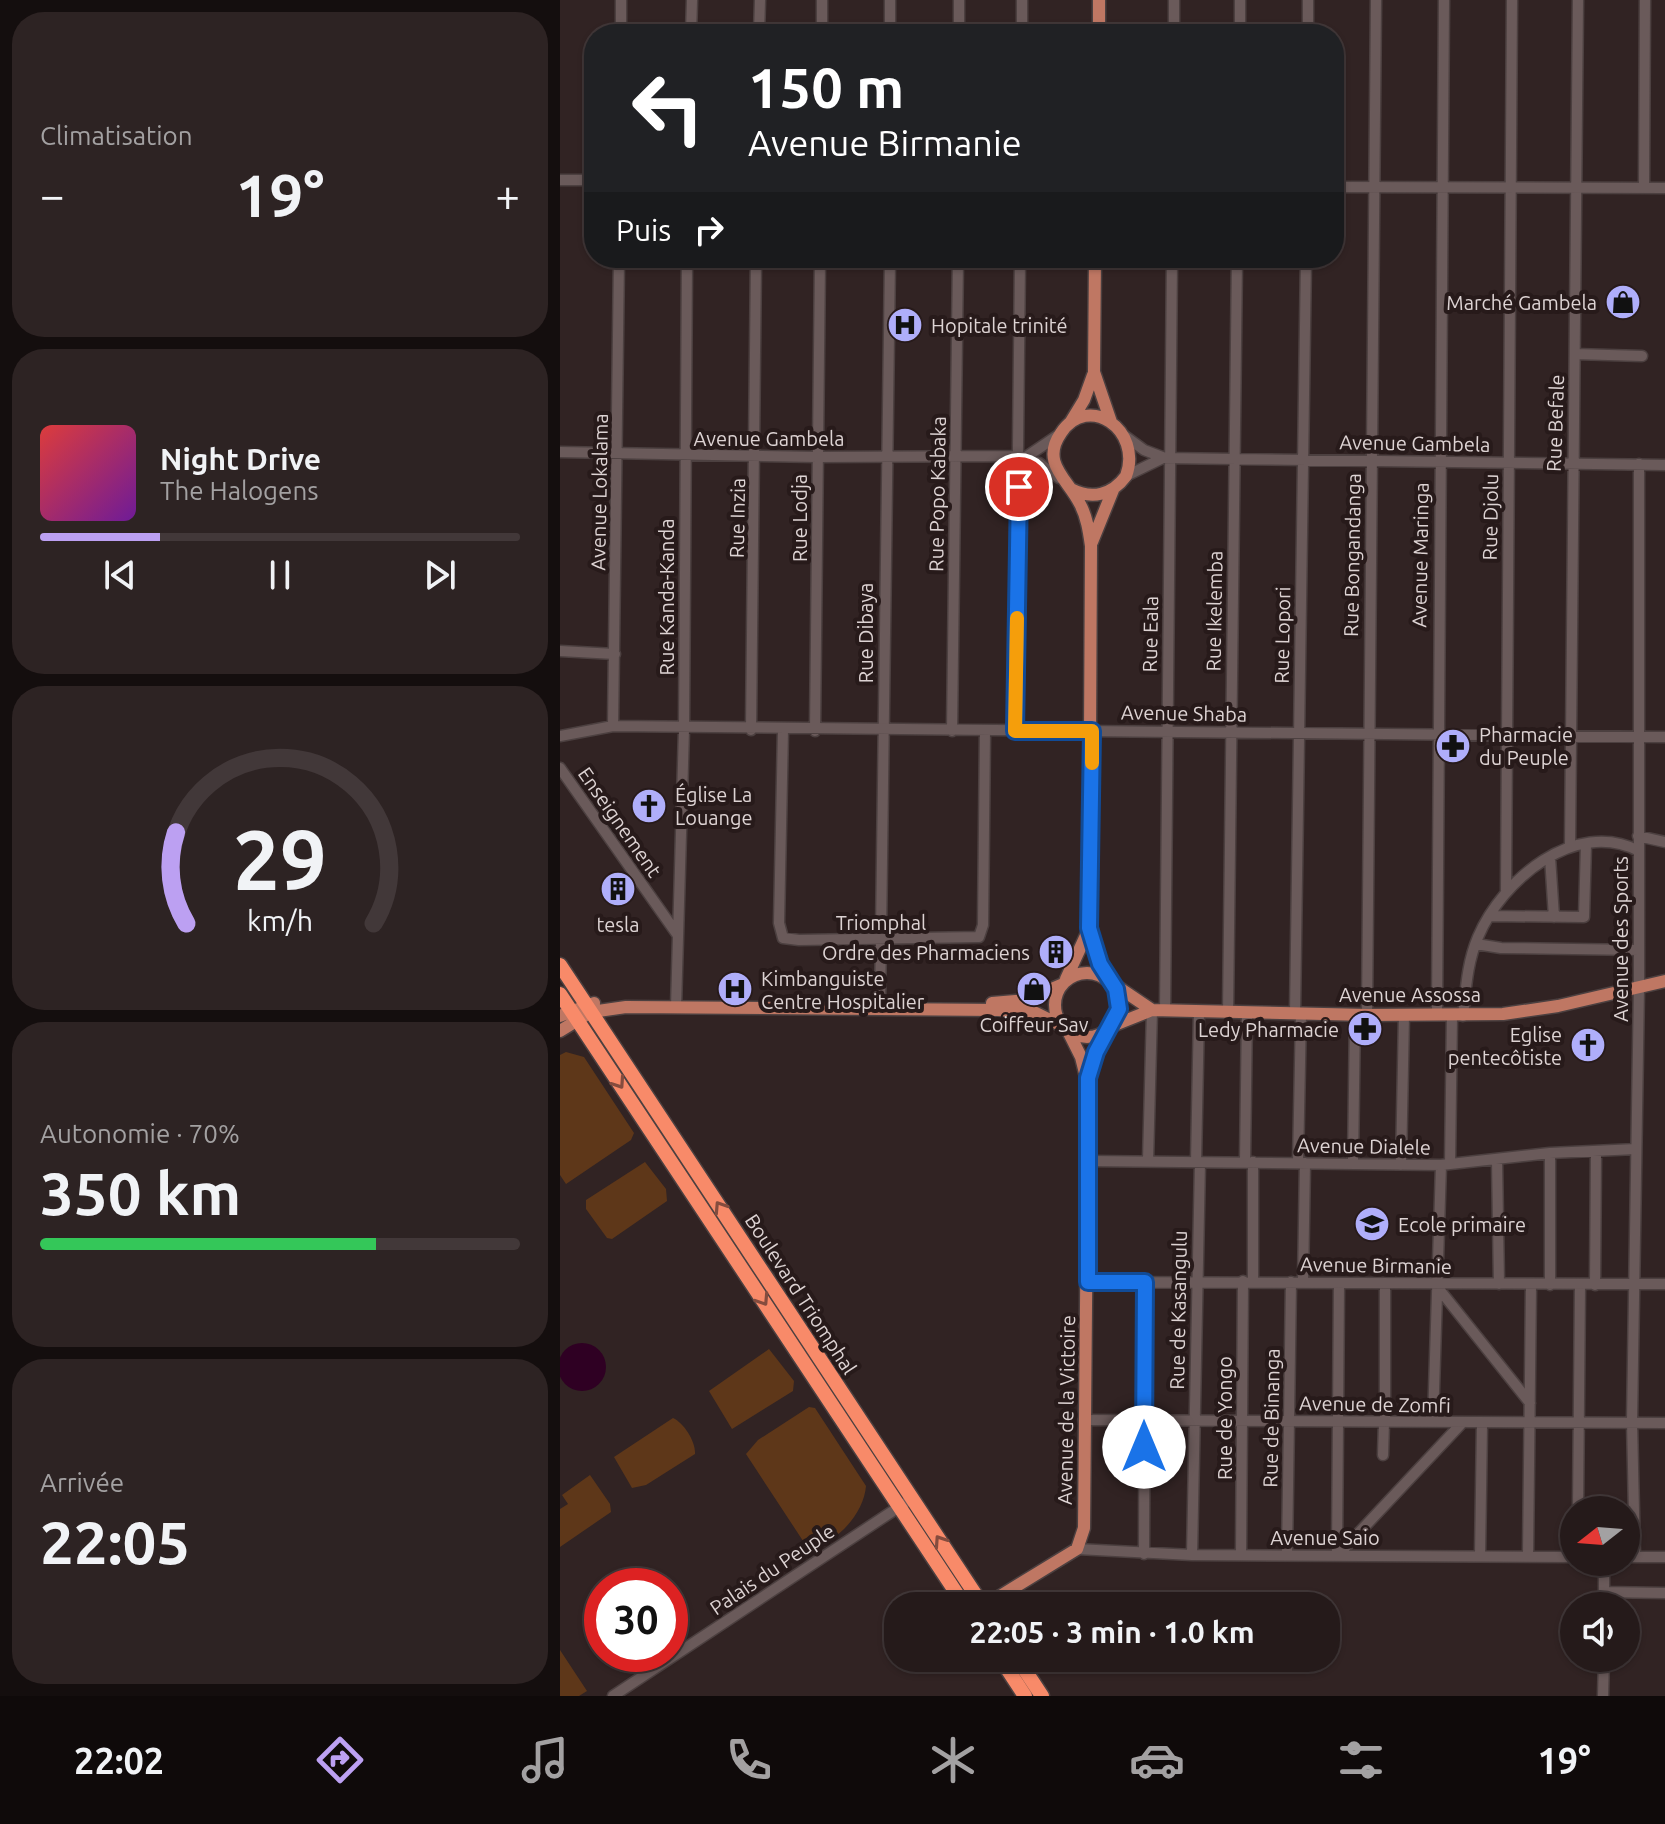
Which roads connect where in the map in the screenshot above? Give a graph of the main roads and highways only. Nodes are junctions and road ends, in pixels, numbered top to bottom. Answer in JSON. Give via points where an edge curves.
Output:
{"nodes":[{"id":1,"x":1099,"y":0,"type":"edge"},
{"id":2,"x":1099,"y":24,"type":"edge"},
{"id":3,"x":1095,"y":268,"type":"edge"},
{"id":4,"x":1094,"y":372,"type":"junction"},
{"id":5,"x":1111,"y":422,"type":"junction"},
{"id":6,"x":1065,"y":429,"type":"junction"},
{"id":7,"x":1071,"y":489,"type":"junction"},
{"id":8,"x":1113,"y":490,"type":"junction"},
{"id":9,"x":1091,"y":546,"type":"junction"},
{"id":10,"x":1089,"y":928,"type":"junction"},
{"id":11,"x":560,"y":965,"type":"edge"},
{"id":12,"x":1109,"y":980,"type":"junction"},
{"id":13,"x":1665,"y":981,"type":"edge"},
{"id":14,"x":1063,"y":984,"type":"junction"},
{"id":15,"x":560,"y":994,"type":"edge"},
{"id":16,"x":997,"y":1006,"type":"junction"},
{"id":17,"x":589,"y":1008,"type":"junction"},
{"id":18,"x":1158,"y":1010,"type":"junction"},
{"id":19,"x":569,"y":1015,"type":"edge"},
{"id":20,"x":1066,"y":1029,"type":"junction"},
{"id":21,"x":1109,"y":1029,"type":"junction"},
{"id":22,"x":560,"y":1031,"type":"edge"},
{"id":23,"x":1088,"y":1078,"type":"junction"},
{"id":24,"x":905,"y":1502,"type":"junction"},
{"id":25,"x":957,"y":1592,"type":"edge"},
{"id":26,"x":973,"y":1592,"type":"edge"},
{"id":27,"x":1007,"y":1592,"type":"edge"},
{"id":28,"x":1009,"y":1672,"type":"edge"},
{"id":29,"x":1026,"y":1672,"type":"edge"},
{"id":30,"x":1025,"y":1696,"type":"edge"},
{"id":31,"x":1042,"y":1696,"type":"edge"}],
"edges":[{"from":1,"to":2,"type":"main road"},
{"from":3,"to":4,"type":"main road"},
{"from":4,"to":5,"type":"main road"},
{"from":4,"to":6,"type":"main road"},
{"from":5,"to":6,"type":"main road","via":[[1090,417]]},
{"from":5,"to":8,"type":"main road","via":[[1131,449],[1126,476]]},
{"from":6,"to":7,"type":"main road","via":[[1053,456],[1060,478]]},
{"from":7,"to":8,"type":"main road","via":[[1088,495]]},
{"from":7,"to":9,"type":"main road","via":[[1086,517]]},
{"from":8,"to":9,"type":"main road"},
{"from":9,"to":10,"type":"main road"},
{"from":10,"to":12,"type":"main road"},
{"from":10,"to":14,"type":"main road"},
{"from":11,"to":17,"type":"highway","name":"Boulevard Triomphal"},
{"from":12,"to":14,"type":"main road","via":[[1090,972]]},
{"from":12,"to":18,"type":"main road"},
{"from":12,"to":21,"type":"main road","via":[[1119,999],[1117,1018]]},
{"from":13,"to":18,"type":"main road","name":"Avenue Assossa","via":[[1558,1006],[1457,1016]]},
{"from":14,"to":16,"type":"main road","via":[[1040,996]]},
{"from":14,"to":20,"type":"main road","via":[[1055,1004]]},
{"from":15,"to":19,"type":"highway","name":"Boulevard Triomphal"},
{"from":16,"to":17,"type":"main road","via":[[676,1003]]},
{"from":16,"to":20,"type":"main road","via":[[1034,1012]]},
{"from":17,"to":19,"type":"main road"},
{"from":24,"to":17,"type":"highway","name":"Boulevard Triomphal","one_way":true},
{"from":18,"to":21,"type":"main road"},
{"from":19,"to":22,"type":"main road"},
{"from":19,"to":24,"type":"highway","name":"Boulevard Triomphal","one_way":true},
{"from":20,"to":21,"type":"main road","via":[[1091,1037]]},
{"from":20,"to":23,"type":"main road"},
{"from":21,"to":23,"type":"main road"},
{"from":23,"to":27,"type":"main road","name":"Avenue de la Victoire","via":[[1085,1517],[1077,1549]]},
{"from":24,"to":25,"type":"highway","name":"Boulevard Triomphal"},
{"from":26,"to":24,"type":"highway","name":"Boulevard Triomphal","one_way":true},
{"from":28,"to":30,"type":"highway"},
{"from":29,"to":31,"type":"highway"}]}
